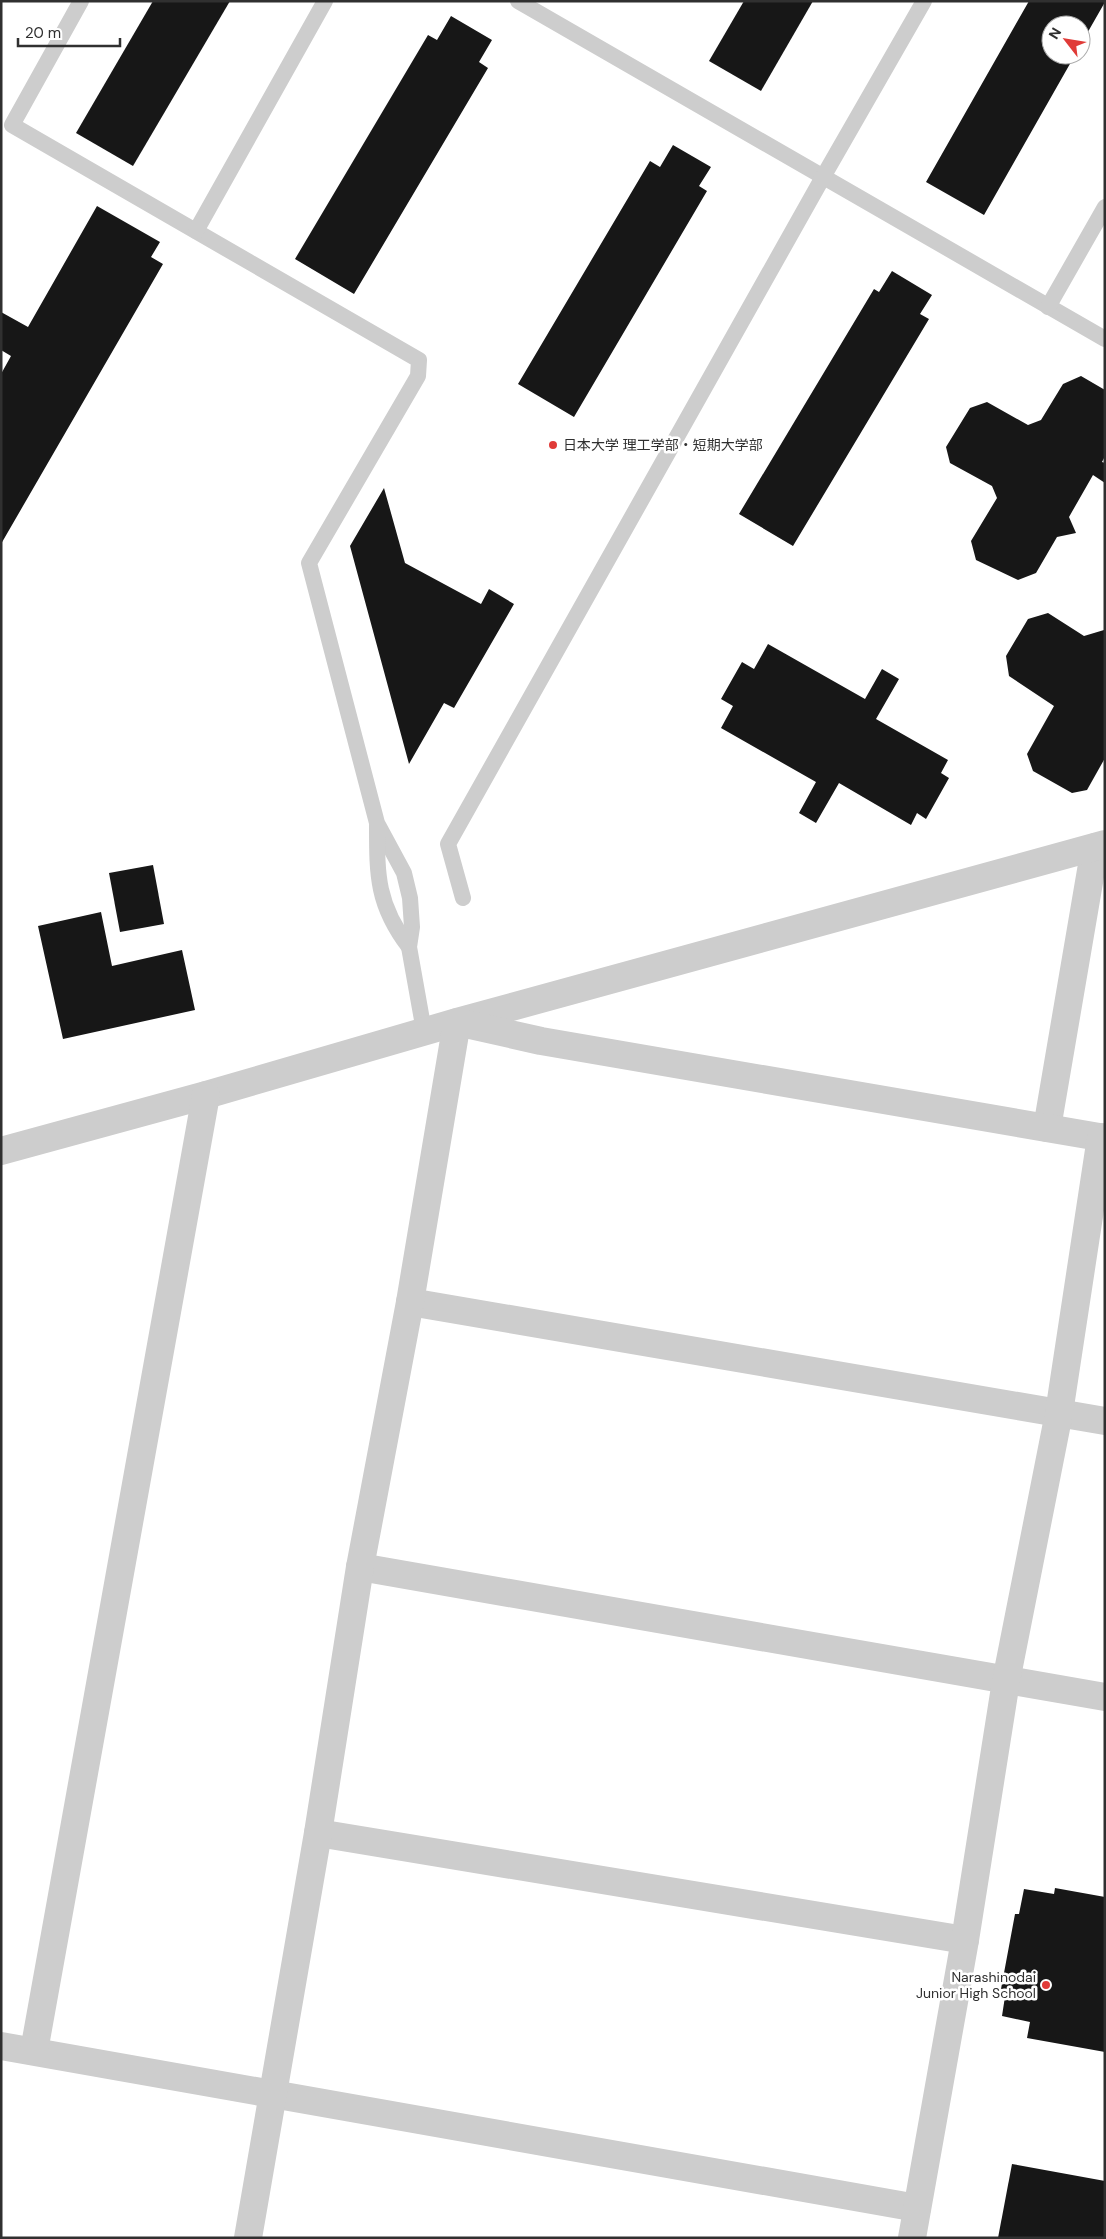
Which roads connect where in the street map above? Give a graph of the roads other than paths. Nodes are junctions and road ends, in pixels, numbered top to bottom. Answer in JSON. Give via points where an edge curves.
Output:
{"nodes":[{"id":1,"x":81,"y":1,"type":"edge"},
{"id":2,"x":325,"y":1,"type":"edge"},
{"id":3,"x":518,"y":1,"type":"edge"},
{"id":4,"x":924,"y":1,"type":"edge"},
{"id":5,"x":822,"y":176,"type":"junction"},
{"id":6,"x":1105,"y":207,"type":"edge"},
{"id":7,"x":196,"y":231,"type":"junction"},
{"id":8,"x":1048,"y":307,"type":"junction"},
{"id":9,"x":1105,"y":339,"type":"edge"},
{"id":10,"x":377,"y":823,"type":"junction"},
{"id":11,"x":1100,"y":846,"type":"edge"},
{"id":12,"x":463,"y":898,"type":"dead end"},
{"id":13,"x":409,"y":947,"type":"junction"},
{"id":14,"x":457,"y":1022,"type":"junction"},
{"id":15,"x":424,"y":1031,"type":"junction"},
{"id":16,"x":206,"y":1095,"type":"junction"},
{"id":17,"x":1046,"y":1128,"type":"junction"},
{"id":18,"x":1103,"y":1138,"type":"edge"},
{"id":19,"x":1,"y":1151,"type":"edge"},
{"id":20,"x":410,"y":1302,"type":"junction"},
{"id":21,"x":1059,"y":1413,"type":"junction"},
{"id":22,"x":1105,"y":1421,"type":"edge"},
{"id":23,"x":360,"y":1567,"type":"junction"},
{"id":24,"x":1006,"y":1681,"type":"junction"},
{"id":25,"x":1105,"y":1697,"type":"edge"},
{"id":26,"x":318,"y":1833,"type":"junction"},
{"id":27,"x":965,"y":1940,"type":"junction"},
{"id":28,"x":1,"y":2046,"type":"edge"},
{"id":29,"x":34,"y":2051,"type":"junction"},
{"id":30,"x":273,"y":2095,"type":"junction"},
{"id":31,"x":917,"y":2208,"type":"junction"},
{"id":32,"x":248,"y":2238,"type":"edge"},
{"id":33,"x":912,"y":2238,"type":"edge"}],
"edges":[{"from":1,"to":7,"type":"lane","via":[[12,125]]},
{"from":2,"to":7,"type":"lane"},
{"from":3,"to":5,"type":"lane"},
{"from":4,"to":5,"type":"lane"},
{"from":5,"to":8,"type":"lane"},
{"from":5,"to":12,"type":"lane","via":[[448,844]]},
{"from":6,"to":8,"type":"lane"},
{"from":7,"to":10,"type":"lane","via":[[420,360],[418,376],[309,563]]},
{"from":8,"to":9,"type":"lane"},
{"from":10,"to":13,"type":"lane","via":[[404,873],[412,927]]},
{"from":10,"to":13,"type":"lane","via":[[377,874],[384,906]]},
{"from":11,"to":14,"type":"street"},
{"from":11,"to":17,"type":"street"},
{"from":13,"to":15,"type":"lane"},
{"from":14,"to":15,"type":"street"},
{"from":14,"to":17,"type":"street","via":[[540,1041]]},
{"from":14,"to":20,"type":"street"},
{"from":15,"to":16,"type":"street"},
{"from":16,"to":19,"type":"street"},
{"from":16,"to":29,"type":"street"},
{"from":17,"to":18,"type":"street"},
{"from":18,"to":21,"type":"street"},
{"from":20,"to":21,"type":"street"},
{"from":20,"to":23,"type":"street"},
{"from":21,"to":22,"type":"street"},
{"from":21,"to":24,"type":"street"},
{"from":23,"to":24,"type":"street"},
{"from":23,"to":26,"type":"street"},
{"from":24,"to":25,"type":"street"},
{"from":24,"to":27,"type":"street"},
{"from":26,"to":27,"type":"street"},
{"from":26,"to":30,"type":"street"},
{"from":27,"to":31,"type":"street"},
{"from":28,"to":29,"type":"street"},
{"from":29,"to":30,"type":"street"},
{"from":30,"to":31,"type":"street"},
{"from":30,"to":32,"type":"street"},
{"from":31,"to":33,"type":"street"}]}
